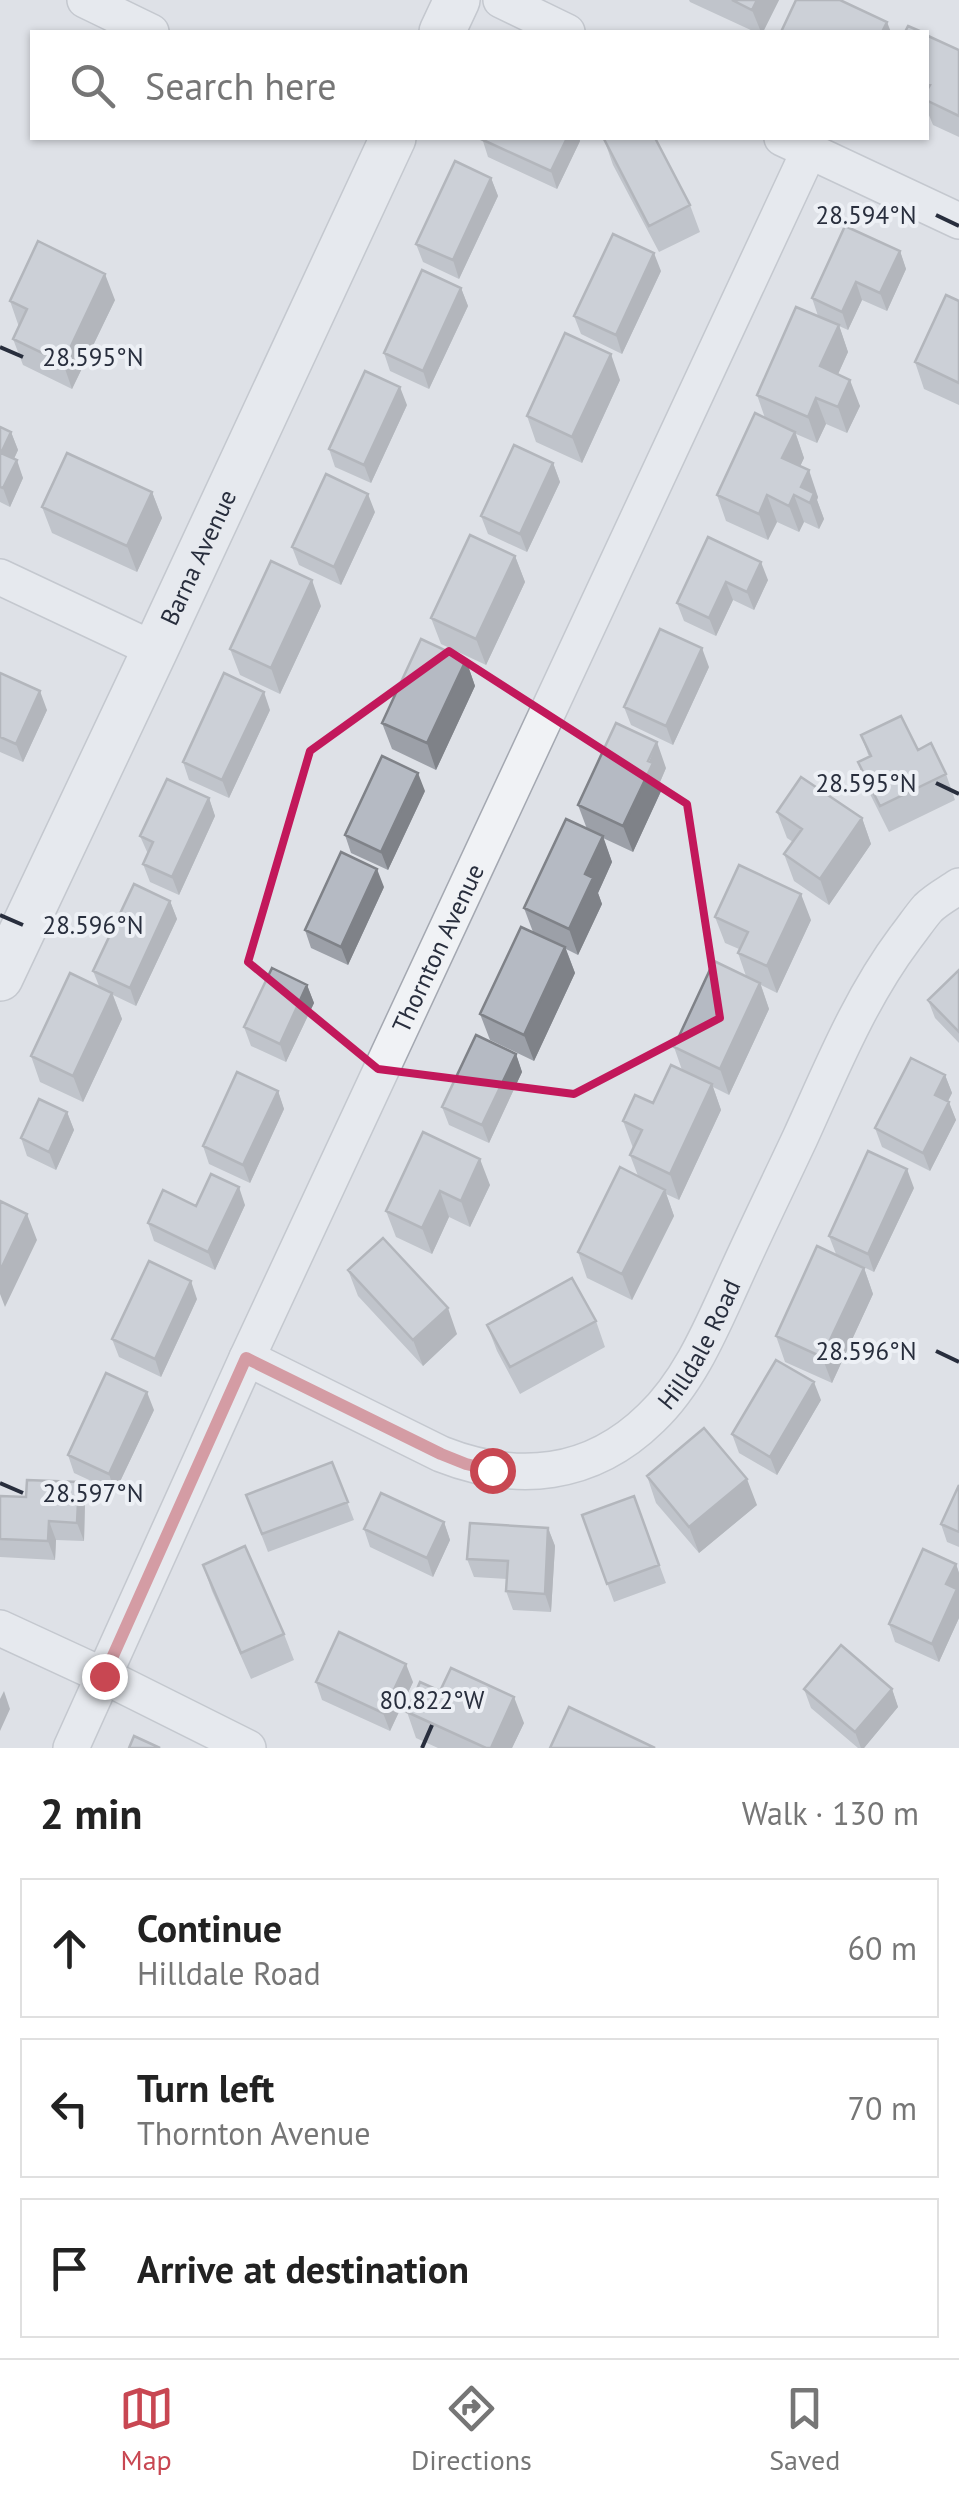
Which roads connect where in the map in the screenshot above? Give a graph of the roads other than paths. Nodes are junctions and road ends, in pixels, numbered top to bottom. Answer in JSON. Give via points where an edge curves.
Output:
{"nodes":[{"id":1,"x":85,"y":0,"type":"edge"},
{"id":2,"x":457,"y":0,"type":"edge"},
{"id":3,"x":500,"y":0,"type":"edge"},
{"id":4,"x":147,"y":30,"type":"edge"},
{"id":5,"x":443,"y":30,"type":"edge"},
{"id":6,"x":563,"y":30,"type":"edge"},
{"id":7,"x":391,"y":140,"type":"edge"},
{"id":8,"x":795,"y":144,"type":"edge"},
{"id":9,"x":959,"y":221,"type":"edge"},
{"id":10,"x":0,"y":578,"type":"edge"},
{"id":11,"x":155,"y":650,"type":"junction"},
{"id":12,"x":959,"y":886,"type":"edge"},
{"id":13,"x":0,"y":978,"type":"edge"},
{"id":14,"x":246,"y":1358,"type":"junction"},
{"id":15,"x":0,"y":1628,"type":"edge"},
{"id":16,"x":104,"y":1676,"type":"junction"},
{"id":17,"x":71,"y":1748,"type":"edge"},
{"id":18,"x":248,"y":1748,"type":"edge"}],
"edges":[{"from":1,"to":4,"type":"street"},
{"from":2,"to":5,"type":"street"},
{"from":3,"to":6,"type":"street"},
{"from":7,"to":11,"type":"street","name":"Barna Avenue"},
{"from":8,"to":9,"type":"street"},
{"from":8,"to":14,"type":"street","name":"Thornton Avenue"},
{"from":10,"to":11,"type":"street"},
{"from":11,"to":13,"type":"street","name":"Barna Avenue"},
{"from":12,"to":14,"type":"street","name":"Hilldale Road","via":[[929,907],[888,961],[825,1078],[712,1327],[669,1398],[628,1437],[560,1468],[492,1470],[441,1454]]},
{"from":14,"to":16,"type":"street","name":"Thornton Avenue"},
{"from":15,"to":16,"type":"street"},
{"from":16,"to":17,"type":"street","name":"Thornton Avenue"},
{"from":16,"to":18,"type":"street"}]}
